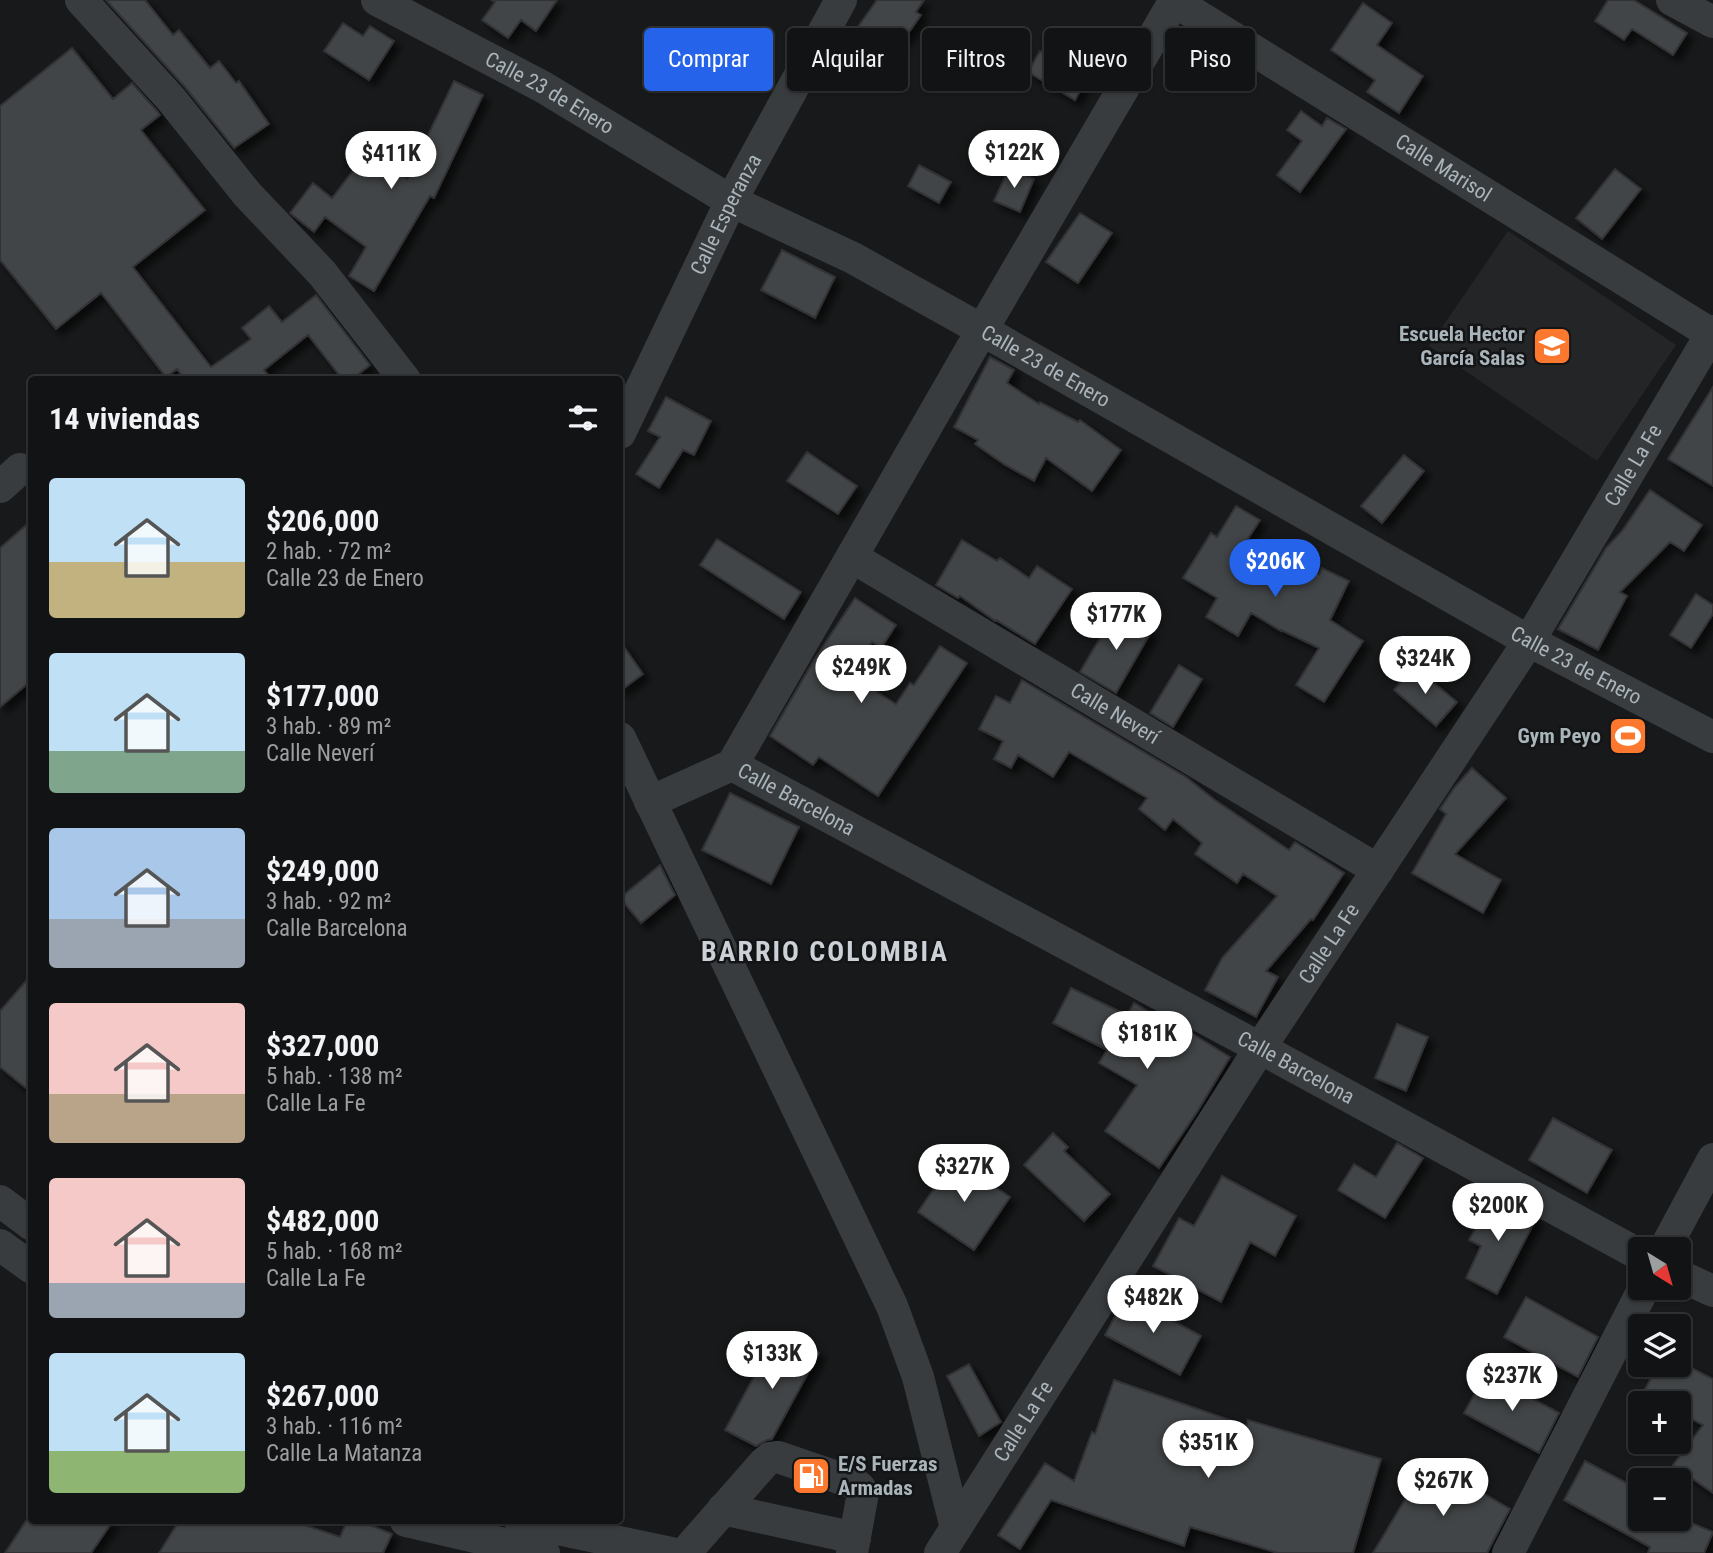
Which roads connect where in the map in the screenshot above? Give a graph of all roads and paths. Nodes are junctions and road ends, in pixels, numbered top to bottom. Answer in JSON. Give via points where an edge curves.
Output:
{"nodes":[{"id":1,"x":81,"y":0,"type":"edge"},
{"id":2,"x":377,"y":0,"type":"edge"},
{"id":3,"x":841,"y":0,"type":"edge"},
{"id":4,"x":1672,"y":0,"type":"edge"},
{"id":5,"x":1175,"y":1,"type":"edge"},
{"id":6,"x":1713,"y":22,"type":"edge"},
{"id":7,"x":731,"y":201,"type":"junction"},
{"id":8,"x":982,"y":330,"type":"junction"},
{"id":9,"x":1712,"y":333,"type":"edge"},
{"id":10,"x":402,"y":376,"type":"edge"},
{"id":11,"x":623,"y":427,"type":"edge"},
{"id":12,"x":852,"y":557,"type":"junction"},
{"id":13,"x":1530,"y":641,"type":"junction"},
{"id":14,"x":1713,"y":737,"type":"edge"},
{"id":15,"x":623,"y":744,"type":"edge"},
{"id":16,"x":732,"y":765,"type":"junction"},
{"id":17,"x":650,"y":802,"type":"junction"},
{"id":18,"x":1378,"y":870,"type":"junction"},
{"id":19,"x":1260,"y":1048,"type":"junction"},
{"id":20,"x":1713,"y":1159,"type":"edge"},
{"id":21,"x":0,"y":1201,"type":"edge"},
{"id":22,"x":28,"y":1222,"type":"edge"},
{"id":23,"x":1671,"y":1237,"type":"edge"},
{"id":24,"x":0,"y":1245,"type":"edge"},
{"id":25,"x":1628,"y":1248,"type":"edge"},
{"id":26,"x":28,"y":1265,"type":"edge"},
{"id":27,"x":1691,"y":1281,"type":"edge"},
{"id":28,"x":1713,"y":1291,"type":"edge"},
{"id":29,"x":1638,"y":1300,"type":"edge"},
{"id":30,"x":723,"y":1510,"type":"junction"},
{"id":31,"x":419,"y":1524,"type":"edge"},
{"id":32,"x":534,"y":1524,"type":"edge"},
{"id":33,"x":948,"y":1540,"type":"edge"},
{"id":34,"x":853,"y":1545,"type":"edge"},
{"id":35,"x":544,"y":1553,"type":"edge"},
{"id":36,"x":671,"y":1553,"type":"edge"},
{"id":37,"x":685,"y":1553,"type":"edge"},
{"id":38,"x":1508,"y":1553,"type":"edge"}],
"edges":[{"from":1,"to":10,"type":"street","via":[[171,99],[247,194],[322,273]]},
{"from":2,"to":7,"type":"street","name":"Calle 23 de Enero","via":[[543,87]]},
{"from":3,"to":7,"type":"street","name":"Calle Esperanza"},
{"from":4,"to":6,"type":"street"},
{"from":5,"to":8,"type":"street","name":"Calle Barcelona"},
{"from":5,"to":9,"type":"street","name":"Calle Marisol"},
{"from":7,"to":8,"type":"street","name":"Calle 23 de Enero","via":[[853,258]]},
{"from":7,"to":11,"type":"street","name":"Calle Esperanza"},
{"from":8,"to":12,"type":"street","name":"Calle Barcelona"},
{"from":8,"to":13,"type":"street","name":"Calle 23 de Enero"},
{"from":9,"to":13,"type":"street","name":"Calle La Fe"},
{"from":12,"to":16,"type":"street","name":"Calle Barcelona"},
{"from":12,"to":18,"type":"street","name":"Calle Neverí"},
{"from":13,"to":14,"type":"street","name":"Calle 23 de Enero"},
{"from":13,"to":18,"type":"street","name":"Calle La Fe"},
{"from":15,"to":17,"type":"street"},
{"from":16,"to":17,"type":"street"},
{"from":16,"to":19,"type":"street","name":"Calle Barcelona"},
{"from":17,"to":33,"type":"street","via":[[892,1306],[918,1377]]},
{"from":18,"to":19,"type":"street","name":"Calle La Fe"},
{"from":19,"to":25,"type":"street","name":"Calle Barcelona"},
{"from":19,"to":33,"type":"street","name":"Calle La Fe"},
{"from":20,"to":23,"type":"street"},
{"from":21,"to":22,"type":"street"},
{"from":24,"to":26,"type":"street"},
{"from":27,"to":28,"type":"street"},
{"from":29,"to":38,"type":"street"},
{"from":30,"to":34,"type":"street"},
{"from":30,"to":34,"type":"street","via":[[764,1463],[778,1457],[860,1488],[863,1493]]},
{"from":30,"to":37,"type":"street"},
{"from":31,"to":35,"type":"street"},
{"from":32,"to":36,"type":"street"}]}
